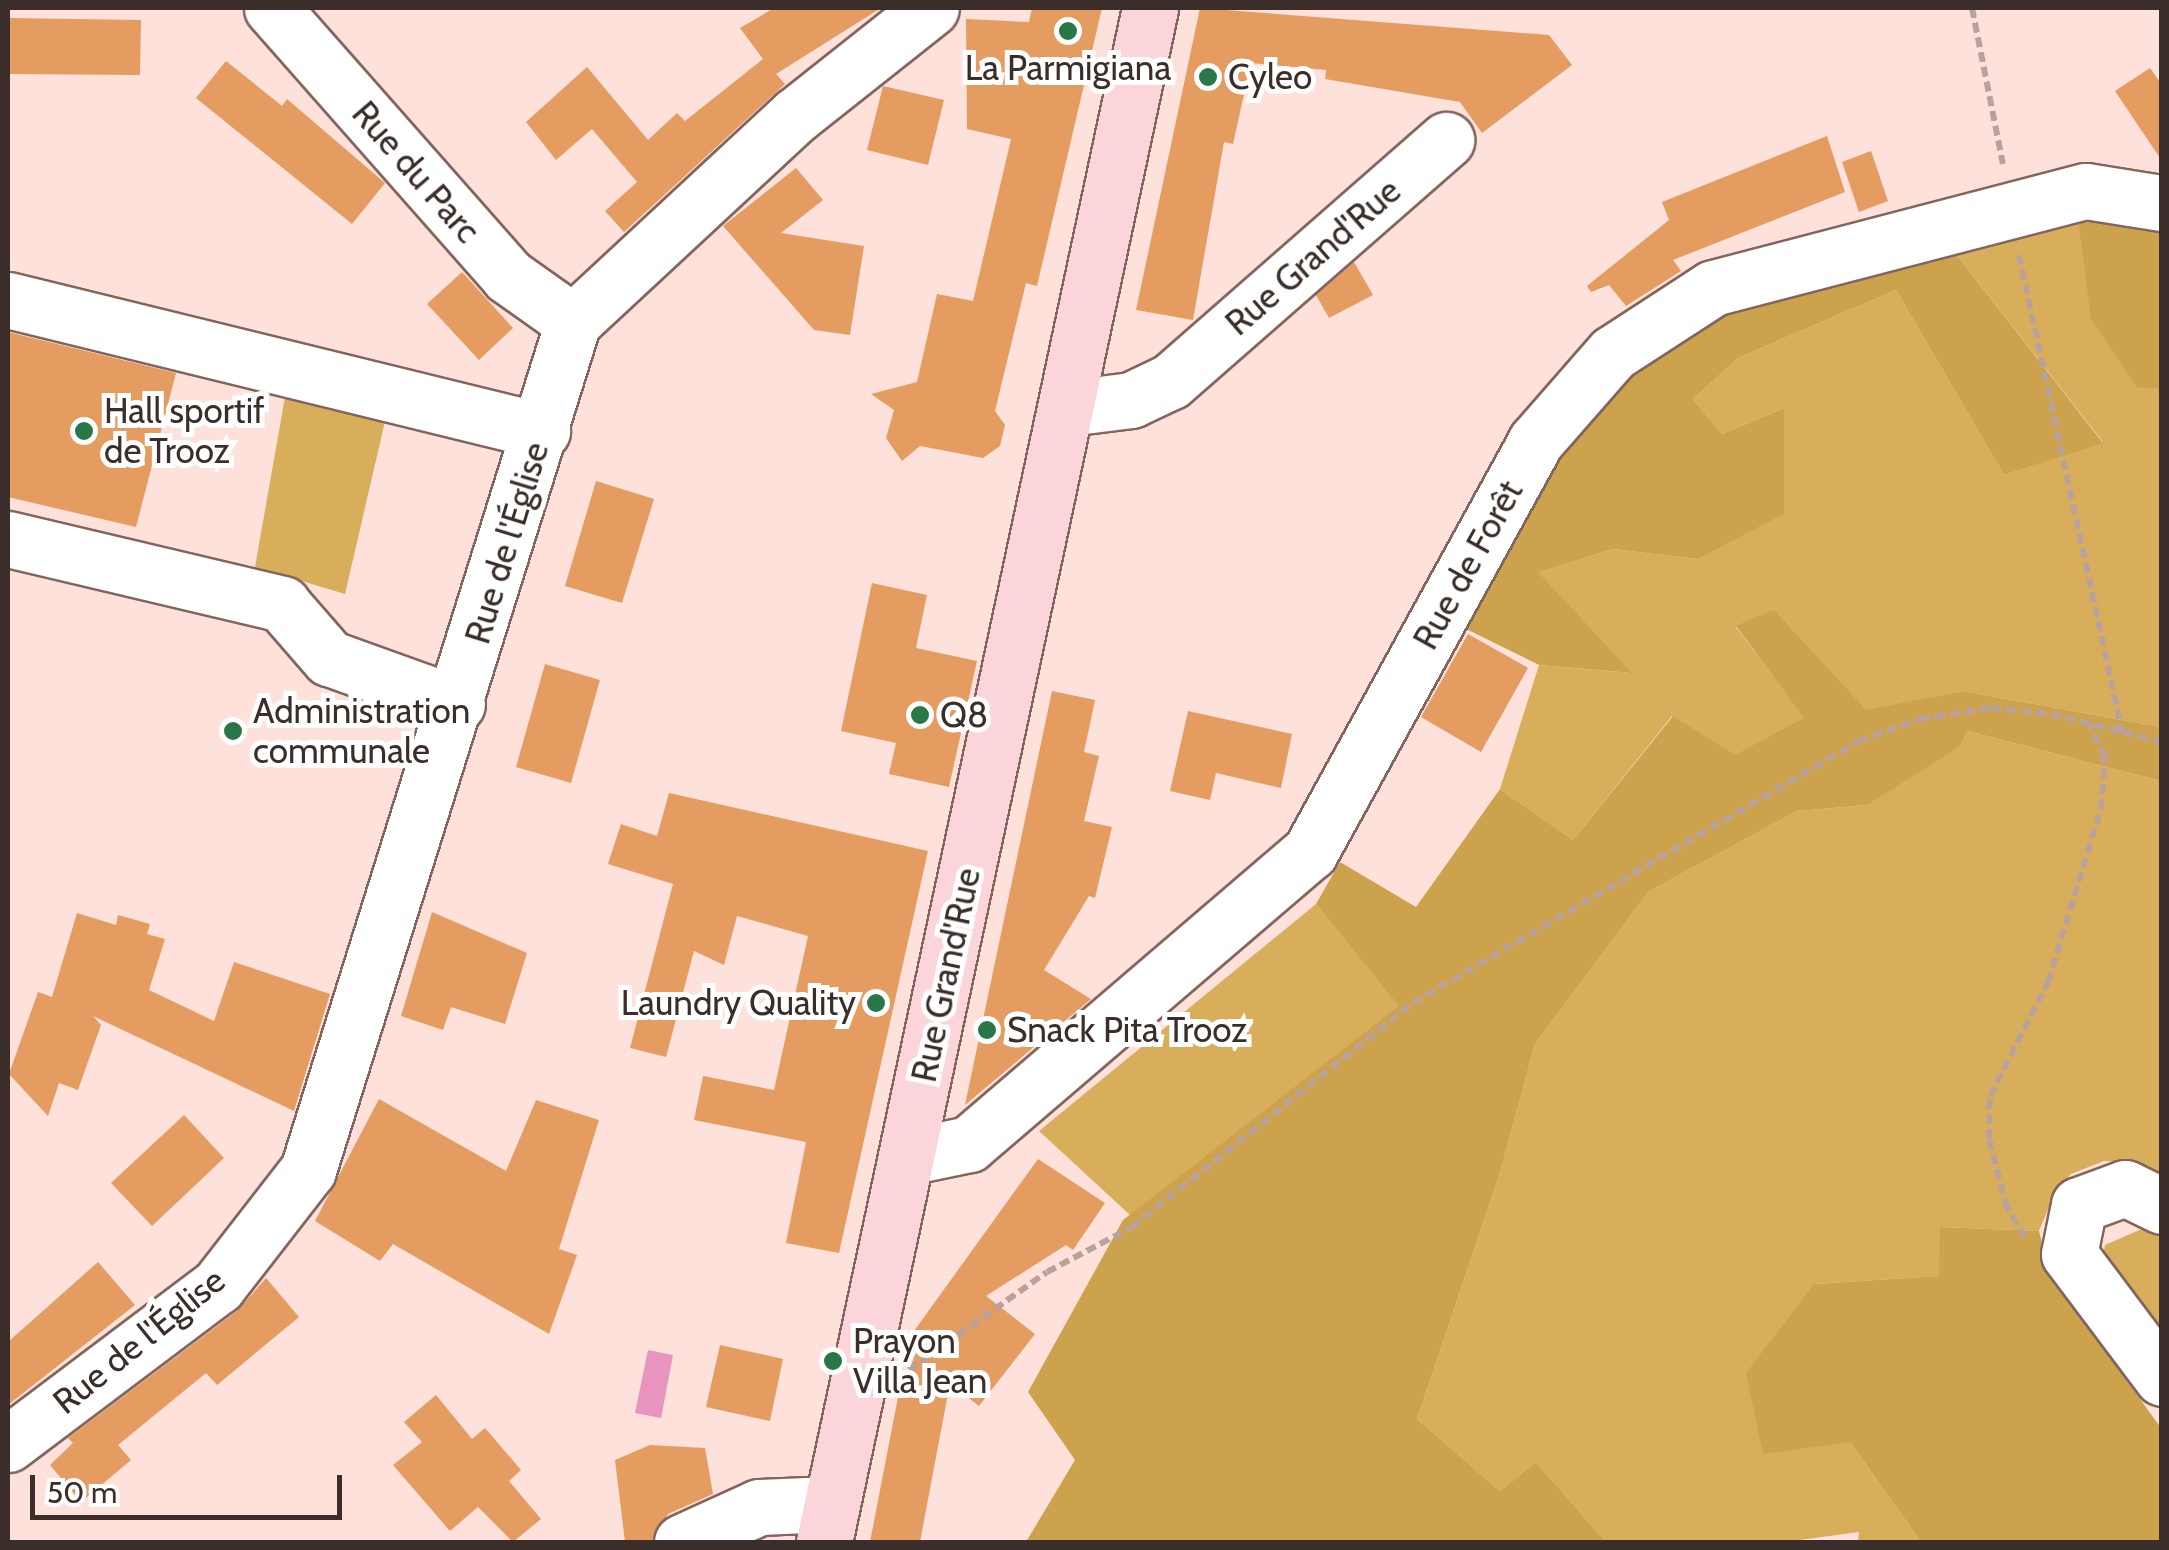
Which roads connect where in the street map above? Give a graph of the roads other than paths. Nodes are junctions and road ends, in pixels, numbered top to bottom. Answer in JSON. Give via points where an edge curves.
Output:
{"nodes":[{"id":1,"x":272,"y":8,"type":"edge"},
{"id":2,"x":931,"y":8,"type":"edge"},
{"id":3,"x":1150,"y":8,"type":"edge"},
{"id":4,"x":1446,"y":140,"type":"dead end"},
{"id":5,"x":2162,"y":203,"type":"edge"},
{"id":6,"x":8,"y":300,"type":"edge"},
{"id":7,"x":574,"y":322,"type":"junction"},
{"id":8,"x":1068,"y":408,"type":"junction"},
{"id":9,"x":542,"y":431,"type":"junction"},
{"id":10,"x":8,"y":539,"type":"edge"},
{"id":11,"x":457,"y":704,"type":"junction"},
{"id":12,"x":907,"y":1157,"type":"junction"},
{"id":13,"x":2162,"y":1206,"type":"edge"},
{"id":14,"x":2162,"y":1378,"type":"edge"},
{"id":15,"x":8,"y":1444,"type":"edge"},
{"id":16,"x":828,"y":1523,"type":"edge"},
{"id":17,"x":682,"y":1542,"type":"edge"}],
"edges":[{"from":1,"to":7,"type":"street","name":"Rue du Parc","via":[[508,276]]},
{"from":2,"to":7,"type":"street","via":[[796,114]]},
{"from":3,"to":8,"type":"main road","name":"Rue Grand'Rue"},
{"from":4,"to":8,"type":"street","name":"Rue Grand'Rue","via":[[1172,382],[1131,400]]},
{"from":5,"to":12,"type":"street","name":"Rue de Forêt","via":[[2086,191],[1713,288],[1613,353],[1536,442],[1310,852],[970,1144]]},
{"from":6,"to":9,"type":"street"},
{"from":7,"to":9,"type":"street","name":"Rue de l'Église"},
{"from":8,"to":12,"type":"main road","name":"Rue Grand'Rue"},
{"from":9,"to":11,"type":"street","name":"Rue de l'Église"},
{"from":10,"to":11,"type":"street","via":[[282,604],[329,658]]},
{"from":11,"to":15,"type":"street","name":"Rue de l'Église","via":[[308,1170],[218,1286]]},
{"from":12,"to":16,"type":"main road","name":"Rue Grand'Rue"},
{"from":13,"to":14,"type":"street","via":[[2125,1188],[2079,1205],[2068,1254]]},
{"from":16,"to":17,"type":"street","via":[[760,1506]]}]}
